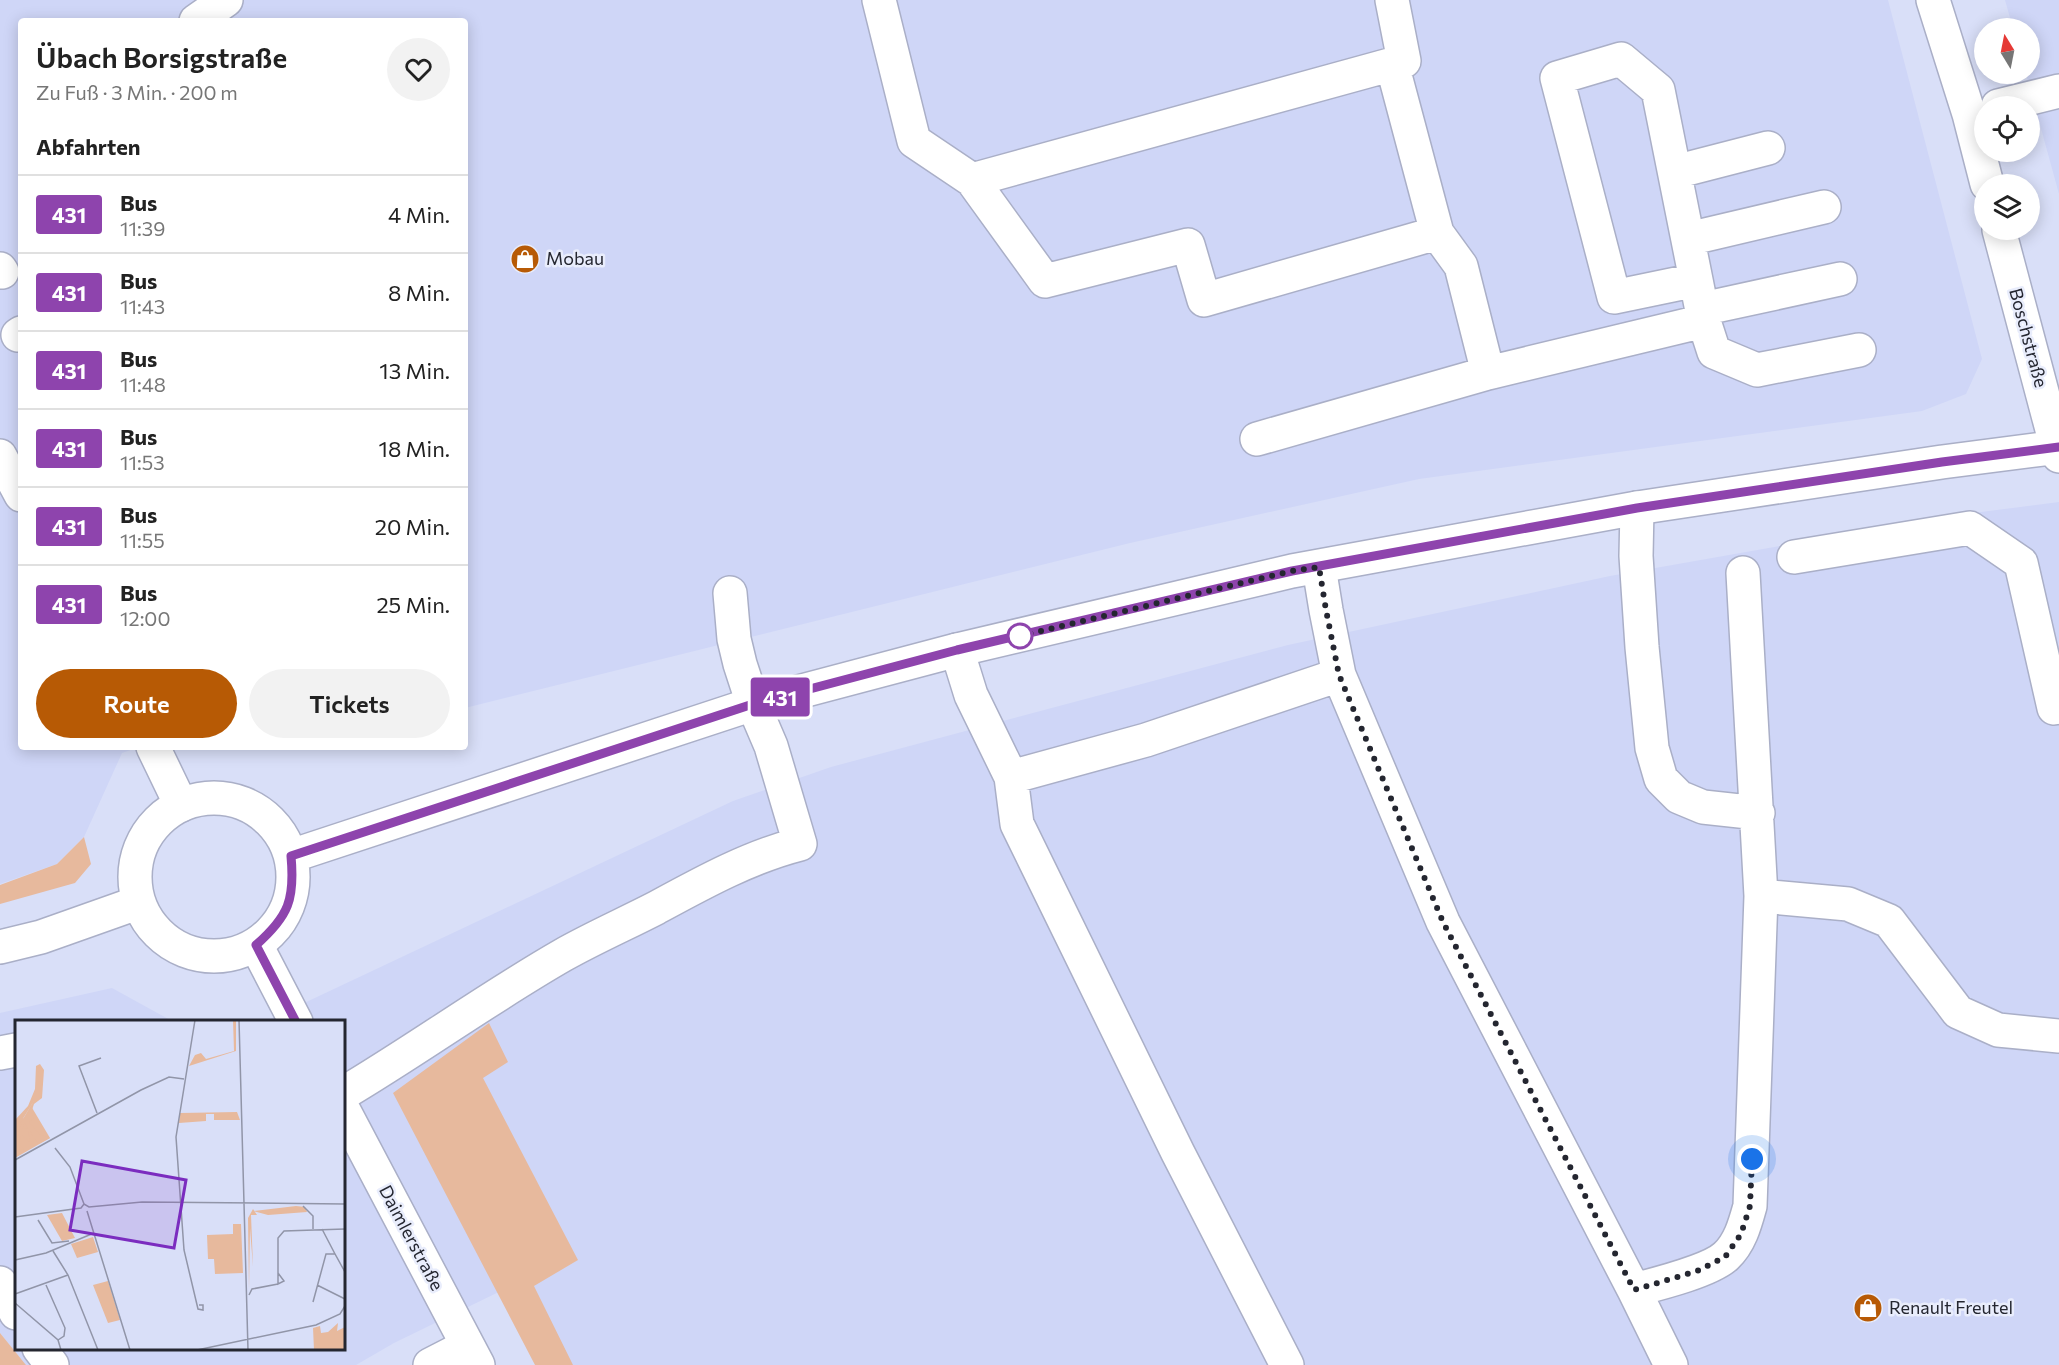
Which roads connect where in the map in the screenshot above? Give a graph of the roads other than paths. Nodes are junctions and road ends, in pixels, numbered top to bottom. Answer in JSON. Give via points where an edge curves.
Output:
{"nodes":[{"id":1,"x":226,"y":0,"type":"edge"},
{"id":2,"x":879,"y":0,"type":"edge"},
{"id":3,"x":1392,"y":0,"type":"edge"},
{"id":4,"x":1932,"y":0,"type":"edge"},
{"id":5,"x":200,"y":18,"type":"edge"},
{"id":6,"x":1392,"y":64,"type":"junction"},
{"id":7,"x":2059,"y":91,"type":"edge"},
{"id":8,"x":1977,"y":96,"type":"edge"},
{"id":9,"x":2039,"y":96,"type":"edge"},
{"id":10,"x":1768,"y":148,"type":"dead end"},
{"id":11,"x":1675,"y":172,"type":"junction"},
{"id":12,"x":972,"y":180,"type":"junction"},
{"id":13,"x":1824,"y":207,"type":"dead end"},
{"id":14,"x":1437,"y":233,"type":"junction"},
{"id":15,"x":1688,"y":240,"type":"junction"},
{"id":16,"x":2002,"y":240,"type":"edge"},
{"id":17,"x":1840,"y":279,"type":"dead end"},
{"id":18,"x":1701,"y":303,"type":"junction"},
{"id":19,"x":1859,"y":350,"type":"dead end"},
{"id":20,"x":1488,"y":373,"type":"junction"},
{"id":21,"x":1257,"y":439,"type":"dead end"},
{"id":22,"x":2058,"y":450,"type":"edge"},
{"id":23,"x":0,"y":456,"type":"edge"},
{"id":24,"x":18,"y":489,"type":"edge"},
{"id":25,"x":1637,"y":508,"type":"junction"},
{"id":26,"x":1794,"y":558,"type":"dead end"},
{"id":27,"x":1319,"y":567,"type":"junction"},
{"id":28,"x":1743,"y":573,"type":"dead end"},
{"id":29,"x":730,"y":593,"type":"dead end"},
{"id":30,"x":957,"y":650,"type":"junction"},
{"id":31,"x":1339,"y":675,"type":"junction"},
{"id":32,"x":753,"y":704,"type":"junction"},
{"id":33,"x":2054,"y":708,"type":"dead end"},
{"id":34,"x":154,"y":750,"type":"edge"},
{"id":35,"x":1011,"y":777,"type":"junction"},
{"id":36,"x":181,"y":805,"type":"junction"},
{"id":37,"x":1758,"y":813,"type":"junction"},
{"id":38,"x":291,"y":856,"type":"junction"},
{"id":39,"x":1761,"y":896,"type":"junction"},
{"id":40,"x":137,"y":903,"type":"junction"},
{"id":41,"x":256,"y":945,"type":"junction"},
{"id":42,"x":0,"y":947,"type":"edge"},
{"id":43,"x":295,"y":1020,"type":"edge"},
{"id":44,"x":2059,"y":1036,"type":"edge"},
{"id":45,"x":15,"y":1050,"type":"edge"},
{"id":46,"x":0,"y":1053,"type":"edge"},
{"id":47,"x":345,"y":1092,"type":"edge"},
{"id":48,"x":345,"y":1113,"type":"edge"},
{"id":49,"x":0,"y":1283,"type":"edge"},
{"id":50,"x":1634,"y":1290,"type":"junction"},
{"id":51,"x":15,"y":1311,"type":"edge"},
{"id":52,"x":41,"y":1350,"type":"edge"},
{"id":53,"x":473,"y":1355,"type":"edge"},
{"id":54,"x":52,"y":1365,"type":"edge"},
{"id":55,"x":430,"y":1365,"type":"edge"},
{"id":56,"x":1287,"y":1365,"type":"edge"},
{"id":57,"x":1671,"y":1365,"type":"edge"}],
"edges":[{"from":1,"to":5,"type":"main road"},
{"from":2,"to":12,"type":"main road","via":[[914,141]]},
{"from":3,"to":6,"type":"main road","via":[[1404,61]]},
{"from":4,"to":8,"type":"main road"},
{"from":6,"to":12,"type":"main road"},
{"from":6,"to":14,"type":"main road"},
{"from":7,"to":9,"type":"main road"},
{"from":10,"to":11,"type":"main road"},
{"from":11,"to":15,"type":"main road"},
{"from":11,"to":18,"type":"main road","via":[[1658,90],[1620,59],[1557,78],[1614,297]]},
{"from":12,"to":14,"type":"main road","via":[[1045,280],[1188,245],[1204,300]]},
{"from":13,"to":15,"type":"main road"},
{"from":14,"to":20,"type":"main road","via":[[1461,266]]},
{"from":15,"to":18,"type":"main road"},
{"from":16,"to":22,"type":"main road","name":"Boschstraße"},
{"from":17,"to":18,"type":"main road"},
{"from":18,"to":19,"type":"main road","via":[[1714,352],[1757,370]]},
{"from":18,"to":20,"type":"main road"},
{"from":20,"to":21,"type":"main road"},
{"from":22,"to":25,"type":"main road","via":[[1942,462]]},
{"from":23,"to":24,"type":"main road"},
{"from":25,"to":27,"type":"main road"},
{"from":25,"to":37,"type":"main road","via":[[1642,647],[1652,748],[1661,779],[1678,797],[1702,807]]},
{"from":26,"to":33,"type":"main road","via":[[1970,528],[2021,563]]},
{"from":27,"to":30,"type":"main road"},
{"from":27,"to":31,"type":"main road"},
{"from":28,"to":37,"type":"main road"},
{"from":29,"to":32,"type":"main road","via":[[734,639]]},
{"from":30,"to":32,"type":"main road"},
{"from":30,"to":35,"type":"main road","via":[[971,695]]},
{"from":31,"to":35,"type":"main road","via":[[1146,740]]},
{"from":31,"to":50,"type":"main road","via":[[1443,922]]},
{"from":32,"to":38,"type":"main road"},
{"from":32,"to":47,"type":"main road","via":[[771,746],[800,844],[774,850],[716,876],[564,955]]},
{"from":34,"to":36,"type":"main road"},
{"from":35,"to":56,"type":"main road","via":[[1017,825]]},
{"from":36,"to":38,"type":"main road","via":[[216,798],[241,802],[262,814],[280,833]]},
{"from":36,"to":40,"type":"main road","via":[[162,816],[142,841],[134,871]]},
{"from":37,"to":39,"type":"main road"},
{"from":38,"to":41,"type":"main road","via":[[293,881],[288,906],[275,928]]},
{"from":39,"to":44,"type":"main road","via":[[1848,904],[1889,921],[1958,1012],[1998,1030]]},
{"from":39,"to":50,"type":"main road","via":[[1750,1206],[1741,1234],[1725,1257],[1697,1271]]},
{"from":40,"to":41,"type":"main road","via":[[156,933],[186,953],[222,957]]},
{"from":40,"to":42,"type":"main road","via":[[41,937]]},
{"from":41,"to":43,"type":"main road"},
{"from":45,"to":46,"type":"main road"},
{"from":48,"to":53,"type":"main road","name":"Daimlerstraße"},
{"from":49,"to":51,"type":"main road"},
{"from":50,"to":57,"type":"main road"},
{"from":52,"to":54,"type":"main road"},
{"from":53,"to":55,"type":"main road"}]}
